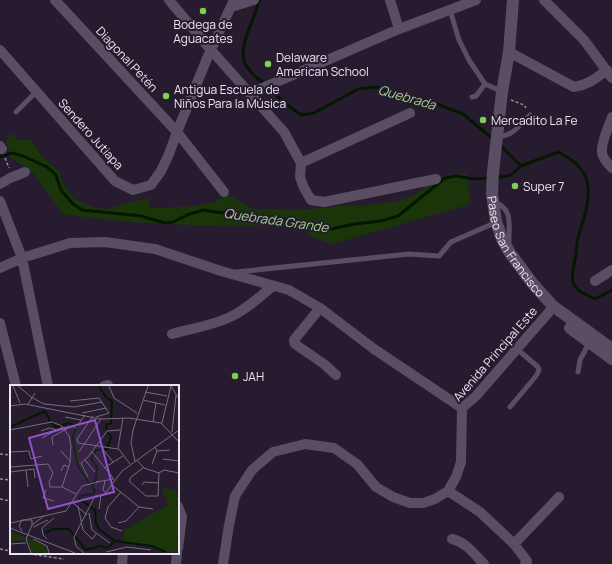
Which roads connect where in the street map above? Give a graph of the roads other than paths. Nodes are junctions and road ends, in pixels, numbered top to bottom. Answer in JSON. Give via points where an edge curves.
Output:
{"nodes":[{"id":1,"x":55,"y":0,"type":"edge"},
{"id":2,"x":170,"y":0,"type":"edge"},
{"id":3,"x":254,"y":0,"type":"edge"},
{"id":4,"x":390,"y":0,"type":"edge"},
{"id":5,"x":476,"y":0,"type":"edge"},
{"id":6,"x":513,"y":0,"type":"edge"},
{"id":7,"x":551,"y":2,"type":"edge"},
{"id":8,"x":233,"y":4,"type":"edge"},
{"id":9,"x":450,"y":10,"type":"junction"},
{"id":10,"x":399,"y":29,"type":"junction"},
{"id":11,"x":0,"y":50,"type":"edge"},
{"id":12,"x":211,"y":50,"type":"junction"},
{"id":13,"x":509,"y":52,"type":"junction"},
{"id":14,"x":609,"y":74,"type":"edge"},
{"id":15,"x":485,"y":84,"type":"junction"},
{"id":16,"x":36,"y":92,"type":"junction"},
{"id":17,"x":502,"y":92,"type":"junction"},
{"id":18,"x":251,"y":93,"type":"junction"},
{"id":19,"x":472,"y":97,"type":"dead end"},
{"id":20,"x":16,"y":112,"type":"dead end"},
{"id":21,"x":410,"y":113,"type":"dead end"},
{"id":22,"x":530,"y":115,"type":"road end"},
{"id":23,"x":612,"y":117,"type":"edge"},
{"id":24,"x":177,"y":132,"type":"junction"},
{"id":25,"x":496,"y":136,"type":"junction"},
{"id":26,"x":301,"y":163,"type":"junction"},
{"id":27,"x":612,"y":168,"type":"edge"},
{"id":28,"x":25,"y":172,"type":"dead end"},
{"id":29,"x":436,"y":179,"type":"dead end"},
{"id":30,"x":0,"y":184,"type":"edge"},
{"id":31,"x":224,"y":192,"type":"dead end"},
{"id":32,"x":490,"y":196,"type":"junction"},
{"id":33,"x":0,"y":201,"type":"edge"},
{"id":34,"x":490,"y":225,"type":"junction"},
{"id":35,"x":22,"y":258,"type":"junction"},
{"id":36,"x":0,"y":268,"type":"edge"},
{"id":37,"x":612,"y":270,"type":"edge"},
{"id":38,"x":229,"y":273,"type":"junction"},
{"id":39,"x":595,"y":281,"type":"dead end"},
{"id":40,"x":273,"y":286,"type":"junction"},
{"id":41,"x":320,"y":308,"type":"junction"},
{"id":42,"x":549,"y":312,"type":"junction"},
{"id":43,"x":0,"y":323,"type":"edge"},
{"id":44,"x":172,"y":334,"type":"dead end"},
{"id":45,"x":591,"y":339,"type":"junction"},
{"id":46,"x":517,"y":349,"type":"junction"},
{"id":47,"x":612,"y":351,"type":"edge"},
{"id":48,"x":578,"y":372,"type":"dead end"},
{"id":49,"x":336,"y":376,"type":"dead end"},
{"id":50,"x":16,"y":385,"type":"edge"},
{"id":51,"x":48,"y":385,"type":"edge"},
{"id":52,"x":510,"y":407,"type":"dead end"},
{"id":53,"x":462,"y":408,"type":"junction"},
{"id":54,"x":448,"y":491,"type":"junction"},
{"id":55,"x":559,"y":497,"type":"dead end"},
{"id":56,"x":179,"y":509,"type":"edge"},
{"id":57,"x":452,"y":539,"type":"dead end"},
{"id":58,"x":179,"y":540,"type":"edge"},
{"id":59,"x":514,"y":544,"type":"junction"},
{"id":60,"x":123,"y":554,"type":"edge"},
{"id":61,"x":177,"y":554,"type":"edge"},
{"id":62,"x":122,"y":564,"type":"edge"},
{"id":63,"x":176,"y":564,"type":"edge"},
{"id":64,"x":223,"y":564,"type":"edge"},
{"id":65,"x":484,"y":564,"type":"edge"},
{"id":66,"x":525,"y":564,"type":"edge"}],
"edges":[{"from":1,"to":24,"type":"street","name":"Diagonal Petén"},
{"from":2,"to":12,"type":"street"},
{"from":3,"to":8,"type":"street"},
{"from":4,"to":10,"type":"street"},
{"from":5,"to":9,"type":"street"},
{"from":6,"to":13,"type":"street","name":"Paseo San Francisco"},
{"from":7,"to":14,"type":"street"},
{"from":8,"to":12,"type":"street","name":"Sendero Jutiapa"},
{"from":9,"to":10,"type":"street"},
{"from":9,"to":15,"type":"lane","via":[[469,60]]},
{"from":10,"to":18,"type":"street"},
{"from":11,"to":16,"type":"street","name":"Sendero Jutiapa"},
{"from":12,"to":18,"type":"street"},
{"from":12,"to":24,"type":"street","name":"Sendero Jutiapa"},
{"from":13,"to":14,"type":"street","via":[[574,87],[583,86]]},
{"from":13,"to":17,"type":"street","name":"Paseo San Francisco"},
{"from":15,"to":17,"type":"lane"},
{"from":15,"to":19,"type":"lane","via":[[476,96]]},
{"from":16,"to":20,"type":"lane"},
{"from":16,"to":24,"type":"street","name":"Sendero Jutiapa","via":[[115,181],[133,190],[151,185],[161,171]]},
{"from":17,"to":25,"type":"street","name":"Paseo San Francisco"},
{"from":18,"to":26,"type":"street","via":[[284,132]]},
{"from":21,"to":26,"type":"street"},
{"from":22,"to":25,"type":"lane","via":[[513,132],[503,137]]},
{"from":23,"to":27,"type":"street","via":[[602,152]]},
{"from":24,"to":31,"type":"street","name":"Diagonal Petén"},
{"from":25,"to":32,"type":"street","name":"Paseo San Francisco","via":[[488,164]]},
{"from":26,"to":29,"type":"street","via":[[300,178],[311,200],[324,202]]},
{"from":28,"to":30,"type":"street"},
{"from":32,"to":34,"type":"street","name":"Paseo San Francisco"},
{"from":32,"to":45,"type":"street","name":"Paseo San Francisco","via":[[502,239],[525,275],[553,306]]},
{"from":33,"to":35,"type":"street"},
{"from":34,"to":38,"type":"lane","via":[[451,242],[439,256],[409,254]]},
{"from":34,"to":42,"type":"street","name":"Paseo San Francisco","via":[[517,276]]},
{"from":35,"to":36,"type":"street"},
{"from":35,"to":38,"type":"street","via":[[70,243],[105,242],[155,249]]},
{"from":35,"to":51,"type":"street"},
{"from":37,"to":39,"type":"street"},
{"from":38,"to":40,"type":"street"},
{"from":40,"to":41,"type":"street","via":[[288,290]]},
{"from":40,"to":44,"type":"street","via":[[229,318]]},
{"from":41,"to":49,"type":"street","via":[[294,340],[295,344],[324,364]]},
{"from":41,"to":53,"type":"street","via":[[374,349]]},
{"from":42,"to":45,"type":"street","name":"Paseo San Francisco"},
{"from":42,"to":46,"type":"street","name":"Avenida Principal Este"},
{"from":43,"to":50,"type":"street"},
{"from":45,"to":47,"type":"street","name":"Paseo San Francisco"},
{"from":45,"to":48,"type":"lane","via":[[580,360]]},
{"from":46,"to":52,"type":"lane","via":[[539,370]]},
{"from":46,"to":53,"type":"street","name":"Avenida Principal Este","via":[[476,396]]},
{"from":53,"to":54,"type":"street","name":"Avenida Principal Este","via":[[461,462]]},
{"from":54,"to":59,"type":"street","via":[[480,512]]},
{"from":54,"to":64,"type":"street","via":[[423,503],[410,503],[376,487],[357,464],[334,448],[305,444],[274,452],[252,470],[235,496]]},
{"from":55,"to":59,"type":"street"},
{"from":56,"to":58,"type":"street","via":[[182,517]]},
{"from":57,"to":65,"type":"street","via":[[467,546]]},
{"from":59,"to":66,"type":"street","via":[[527,561]]},
{"from":60,"to":62,"type":"street"},
{"from":61,"to":63,"type":"street"}]}
